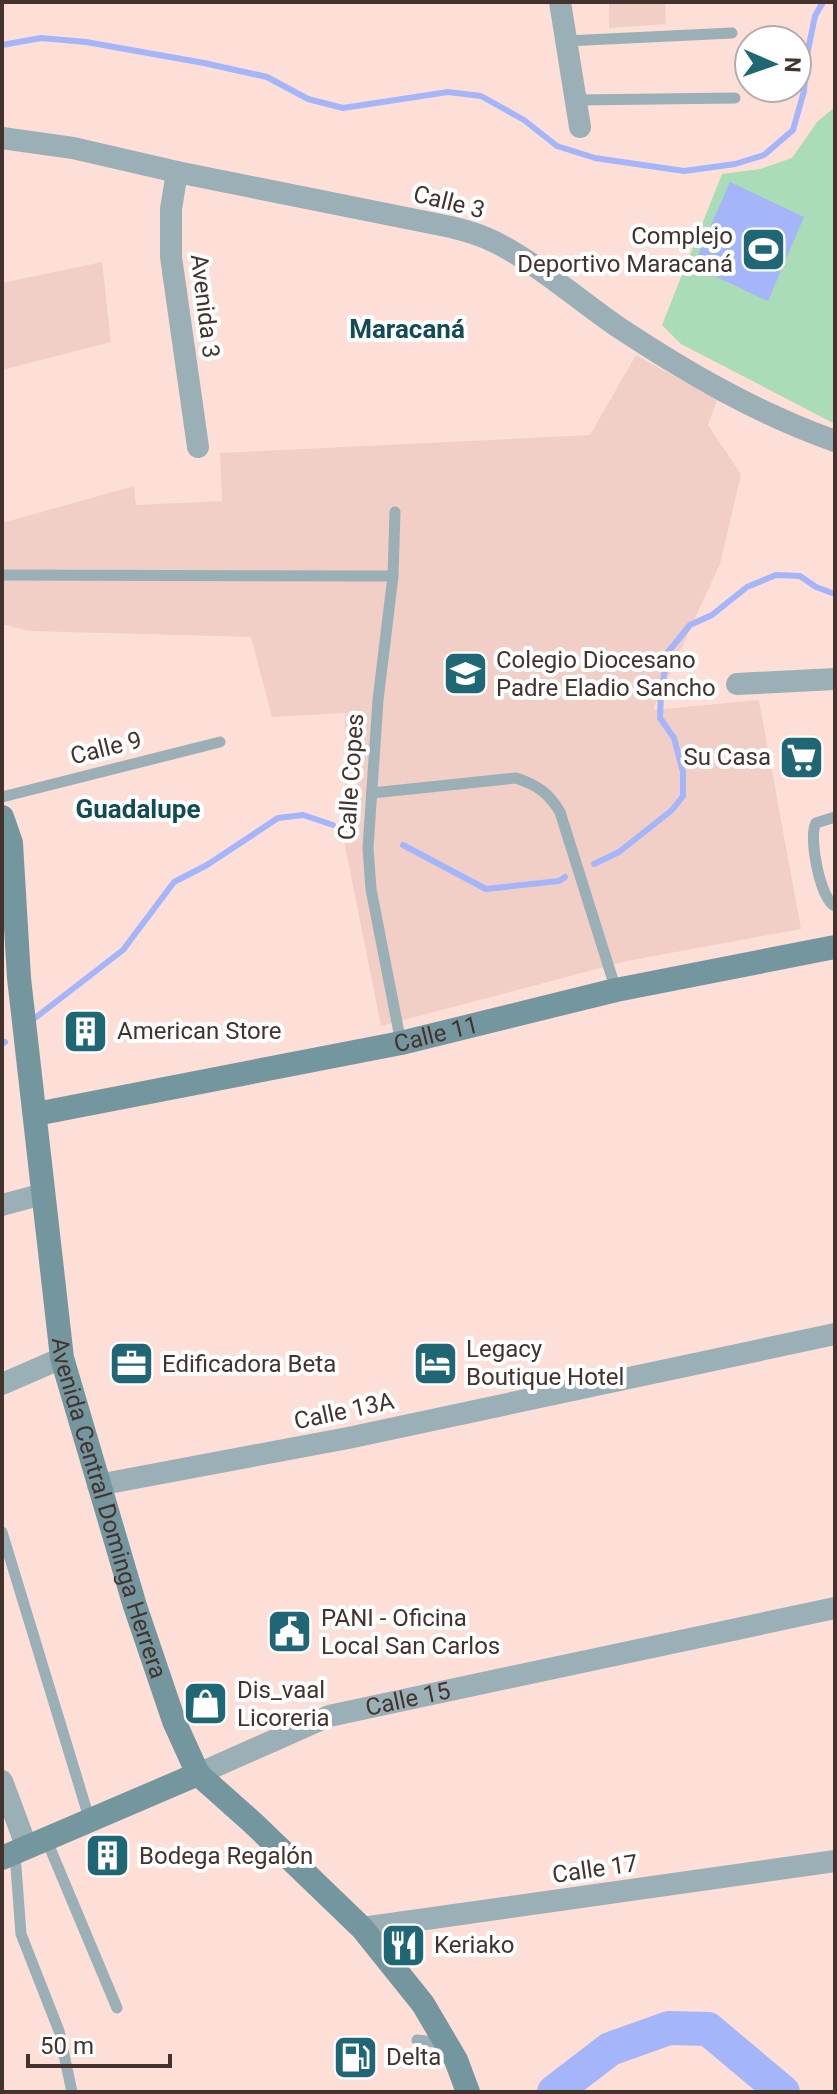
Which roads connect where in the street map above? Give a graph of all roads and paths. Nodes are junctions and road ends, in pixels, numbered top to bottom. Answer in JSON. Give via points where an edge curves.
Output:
{"nodes":[{"id":1,"x":560,"y":2,"type":"edge"},
{"id":2,"x":732,"y":33,"type":"dead end"},
{"id":3,"x":566,"y":41,"type":"junction"},
{"id":4,"x":733,"y":98,"type":"edge"},
{"id":5,"x":576,"y":100,"type":"junction"},
{"id":6,"x":580,"y":127,"type":"dead end"},
{"id":7,"x":2,"y":138,"type":"edge"},
{"id":8,"x":177,"y":172,"type":"junction"},
{"id":9,"x":835,"y":441,"type":"edge"},
{"id":10,"x":198,"y":447,"type":"dead end"},
{"id":11,"x":395,"y":512,"type":"dead end"},
{"id":12,"x":2,"y":575,"type":"edge"},
{"id":13,"x":393,"y":576,"type":"junction"},
{"id":14,"x":835,"y":679,"type":"edge"},
{"id":15,"x":737,"y":684,"type":"dead end"},
{"id":16,"x":220,"y":742,"type":"dead end"},
{"id":17,"x":372,"y":793,"type":"junction"},
{"id":18,"x":2,"y":797,"type":"edge"},
{"id":19,"x":2,"y":817,"type":"edge"},
{"id":20,"x":835,"y":817,"type":"edge"},
{"id":21,"x":835,"y":906,"type":"edge"},
{"id":22,"x":835,"y":947,"type":"edge"},
{"id":23,"x":11,"y":982,"type":"edge"},
{"id":24,"x":616,"y":990,"type":"junction"},
{"id":25,"x":401,"y":1043,"type":"junction"},
{"id":26,"x":36,"y":1114,"type":"junction"},
{"id":27,"x":43,"y":1194,"type":"junction"},
{"id":28,"x":2,"y":1205,"type":"edge"},
{"id":29,"x":835,"y":1334,"type":"edge"},
{"id":30,"x":62,"y":1358,"type":"junction"},
{"id":31,"x":2,"y":1384,"type":"edge"},
{"id":32,"x":98,"y":1485,"type":"junction"},
{"id":33,"x":2,"y":1532,"type":"edge"},
{"id":34,"x":835,"y":1608,"type":"edge"},
{"id":35,"x":198,"y":1774,"type":"junction"},
{"id":36,"x":2,"y":1781,"type":"edge"},
{"id":37,"x":90,"y":1822,"type":"junction"},
{"id":38,"x":23,"y":1850,"type":"edge"},
{"id":39,"x":835,"y":1861,"type":"edge"},
{"id":40,"x":362,"y":1935,"type":"junction"},
{"id":41,"x":117,"y":2008,"type":"dead end"},
{"id":42,"x":417,"y":2040,"type":"dead end"},
{"id":43,"x":446,"y":2043,"type":"junction"},
{"id":44,"x":72,"y":2092,"type":"edge"},
{"id":45,"x":468,"y":2092,"type":"edge"}],
"edges":[{"from":1,"to":3,"type":"street"},
{"from":2,"to":3,"type":"lane"},
{"from":3,"to":5,"type":"street"},
{"from":4,"to":5,"type":"lane"},
{"from":5,"to":6,"type":"street"},
{"from":7,"to":8,"type":"street","name":"Calle 3"},
{"from":8,"to":9,"type":"street","name":"Calle 3","via":[[486,237],[707,382]]},
{"from":8,"to":10,"type":"street","name":"Avenida 3","via":[[171,257]]},
{"from":11,"to":13,"type":"lane","name":"Calle Copes"},
{"from":12,"to":13,"type":"lane"},
{"from":13,"to":17,"type":"lane","name":"Calle Copes"},
{"from":14,"to":15,"type":"street"},
{"from":16,"to":18,"type":"lane","name":"Calle 9"},
{"from":17,"to":24,"type":"lane","via":[[516,778],[552,797]]},
{"from":17,"to":25,"type":"lane","name":"Calle Copes","via":[[371,889]]},
{"from":19,"to":23,"type":"main road","name":"Avenida Central Dominga Herrera","via":[[11,843]]},
{"from":20,"to":21,"type":"lane","via":[[816,823],[812,836],[824,892]]},
{"from":22,"to":24,"type":"main road","name":"Calle 11"},
{"from":23,"to":26,"type":"main road","name":"Avenida Central Dominga Herrera"},
{"from":24,"to":25,"type":"main road","name":"Calle 11"},
{"from":25,"to":26,"type":"main road","name":"Calle 11"},
{"from":26,"to":27,"type":"main road","name":"Avenida Central Dominga Herrera"},
{"from":27,"to":28,"type":"street"},
{"from":27,"to":30,"type":"main road","name":"Avenida Central Dominga Herrera"},
{"from":29,"to":32,"type":"street","name":"Calle 13A","via":[[348,1438]]},
{"from":30,"to":31,"type":"street"},
{"from":30,"to":32,"type":"main road","name":"Avenida Central Dominga Herrera"},
{"from":32,"to":35,"type":"main road","name":"Avenida Central Dominga Herrera","via":[[174,1721]]},
{"from":33,"to":37,"type":"lane"},
{"from":34,"to":35,"type":"street","name":"Calle 15","via":[[329,1716]]},
{"from":35,"to":37,"type":"main road","name":"Calle 15"},
{"from":35,"to":40,"type":"main road","name":"Avenida Central Dominga Herrera"},
{"from":36,"to":38,"type":"street"},
{"from":37,"to":38,"type":"main road","name":"Calle 15"},
{"from":38,"to":41,"type":"lane"},
{"from":38,"to":44,"type":"lane","via":[[21,1934],[59,2031]]},
{"from":39,"to":40,"type":"street","name":"Calle 17"},
{"from":40,"to":43,"type":"main road","name":"Avenida Central Dominga Herrera","via":[[423,2004]]},
{"from":42,"to":43,"type":"lane"},
{"from":43,"to":45,"type":"main road","name":"Avenida Central Dominga Herrera"}]}
